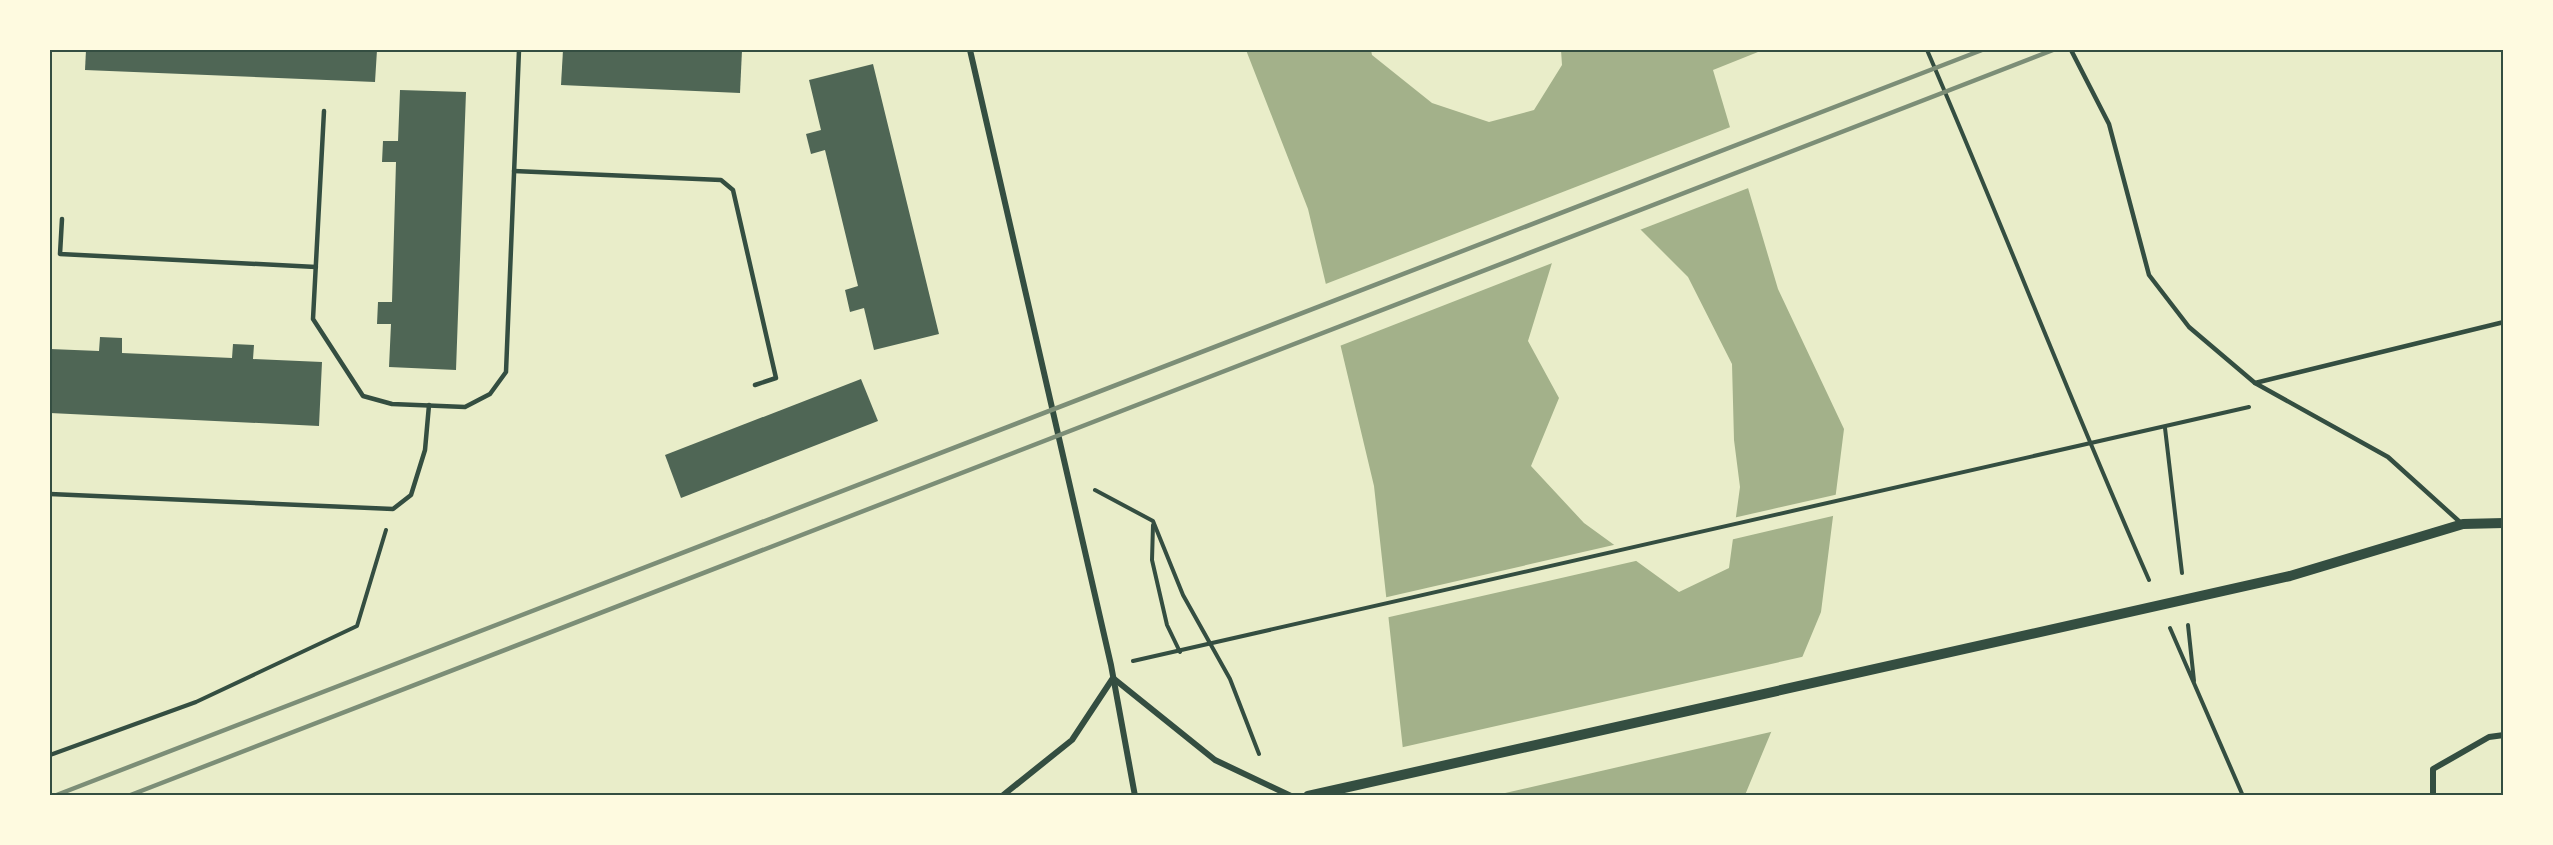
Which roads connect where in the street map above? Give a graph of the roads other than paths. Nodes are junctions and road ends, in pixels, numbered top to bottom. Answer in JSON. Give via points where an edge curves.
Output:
{"nodes":[{"id":1,"x":519,"y":50,"type":"edge"},
{"id":2,"x":970,"y":50,"type":"edge"},
{"id":3,"x":2071,"y":50,"type":"edge"},
{"id":4,"x":324,"y":111,"type":"dead end"},
{"id":5,"x":514,"y":171,"type":"junction"},
{"id":6,"x":62,"y":219,"type":"dead end"},
{"id":7,"x":316,"y":267,"type":"junction"},
{"id":8,"x":2504,"y":322,"type":"edge"},
{"id":9,"x":2254,"y":383,"type":"junction"},
{"id":10,"x":755,"y":385,"type":"dead end"},
{"id":11,"x":429,"y":405,"type":"junction"},
{"id":12,"x":50,"y":494,"type":"edge"},
{"id":13,"x":2504,"y":523,"type":"edge"},
{"id":14,"x":2463,"y":524,"type":"junction"},
{"id":15,"x":1113,"y":678,"type":"junction"},
{"id":16,"x":2504,"y":735,"type":"edge"},
{"id":17,"x":1002,"y":795,"type":"edge"},
{"id":18,"x":1136,"y":795,"type":"edge"},
{"id":19,"x":1291,"y":795,"type":"edge"},
{"id":20,"x":1308,"y":795,"type":"edge"},
{"id":21,"x":2433,"y":795,"type":"edge"}],
"edges":[{"from":1,"to":5,"type":"lane"},
{"from":2,"to":15,"type":"street"},
{"from":3,"to":9,"type":"lane","via":[[2109,124],[2149,275],[2189,327]]},
{"from":4,"to":7,"type":"lane"},
{"from":5,"to":10,"type":"lane","via":[[721,180],[733,190],[777,378]]},
{"from":5,"to":11,"type":"lane","via":[[506,372],[489,394],[465,407]]},
{"from":6,"to":7,"type":"lane","via":[[60,254]]},
{"from":7,"to":11,"type":"lane","via":[[314,319],[363,396],[392,404]]},
{"from":8,"to":9,"type":"lane"},
{"from":9,"to":14,"type":"lane","via":[[2388,457]]},
{"from":11,"to":12,"type":"lane","via":[[425,450],[411,495],[393,508]]},
{"from":13,"to":14,"type":"street"},
{"from":14,"to":20,"type":"street","via":[[2290,576]]},
{"from":15,"to":17,"type":"street","via":[[1072,740]]},
{"from":15,"to":18,"type":"street"},
{"from":15,"to":19,"type":"street","via":[[1215,760]]},
{"from":16,"to":21,"type":"street","via":[[2489,737],[2433,769]]}]}
